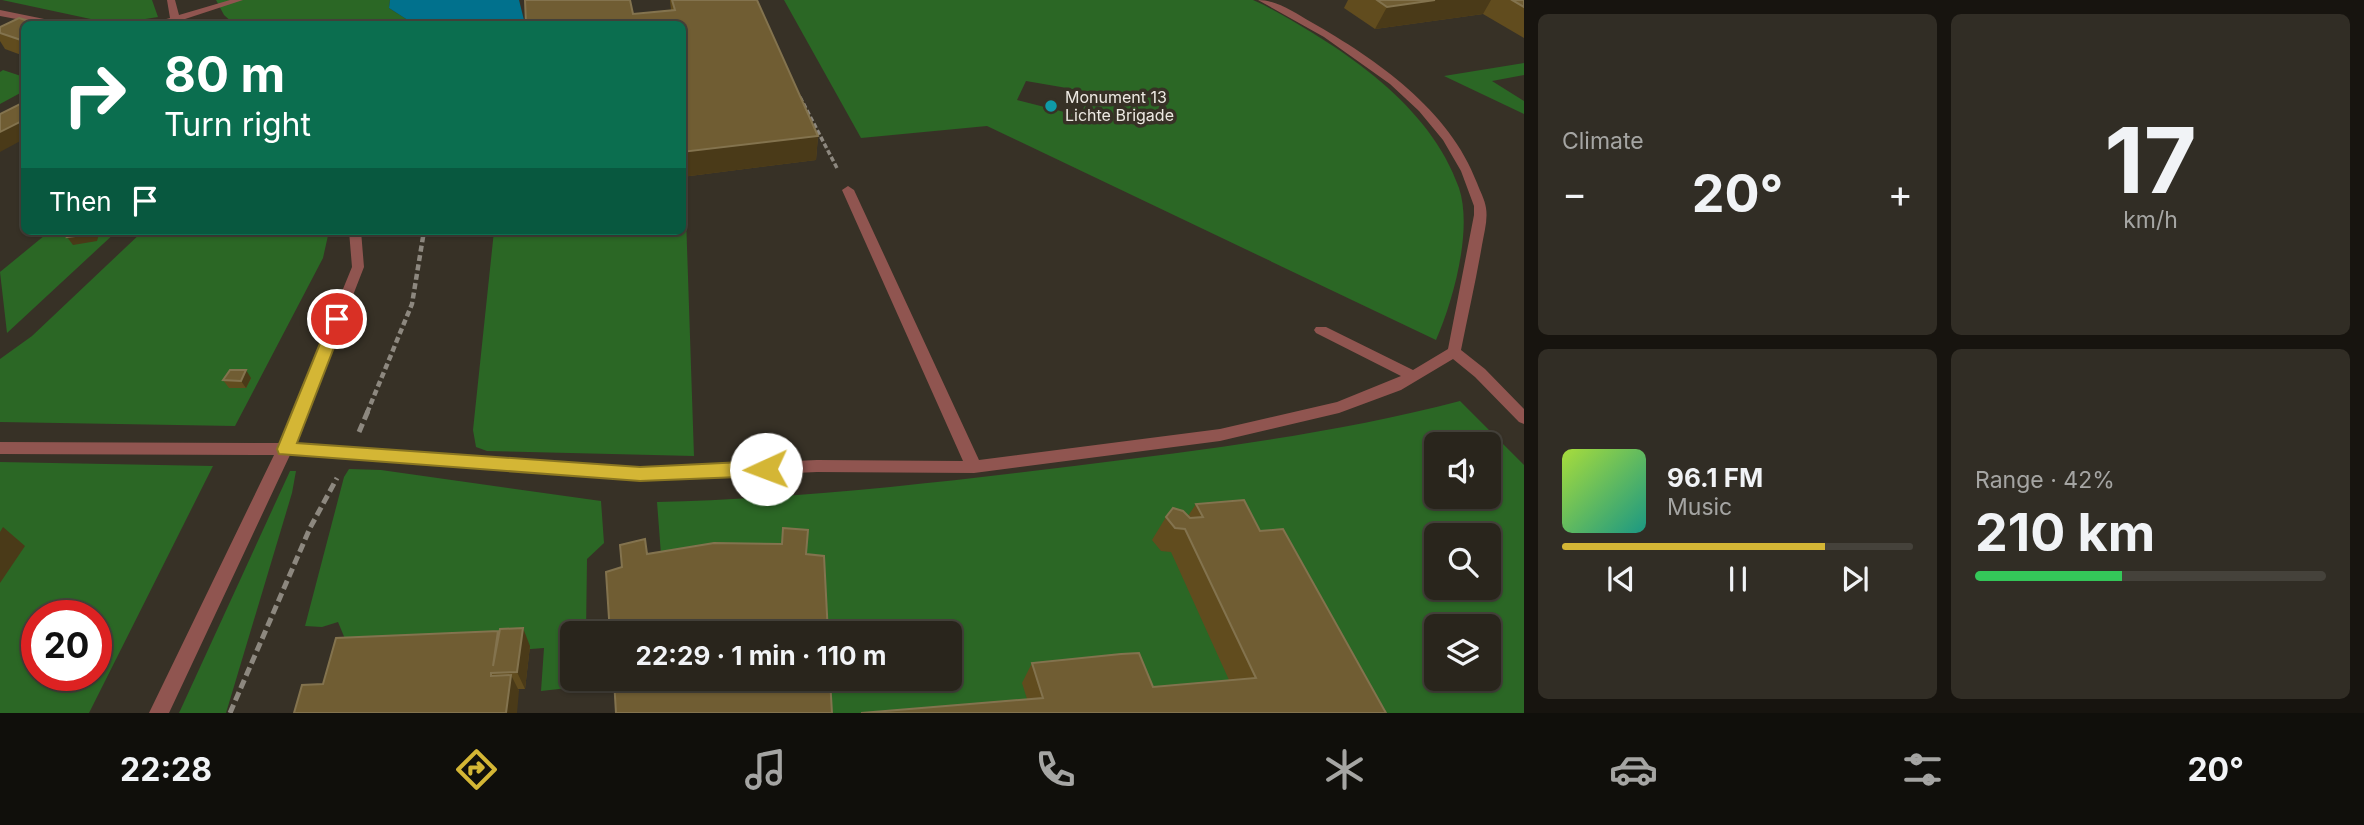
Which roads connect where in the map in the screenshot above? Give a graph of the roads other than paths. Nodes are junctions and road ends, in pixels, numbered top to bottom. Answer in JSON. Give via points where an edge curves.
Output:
{"nodes":[{"id":1,"x":171,"y":0,"type":"edge"},
{"id":2,"x":239,"y":0,"type":"edge"},
{"id":3,"x":1262,"y":0,"type":"edge"},
{"id":4,"x":0,"y":13,"type":"edge"},
{"id":5,"x":39,"y":21,"type":"edge"},
{"id":6,"x":178,"y":21,"type":"edge"},
{"id":7,"x":181,"y":21,"type":"edge"},
{"id":8,"x":848,"y":190,"type":"road end"},
{"id":9,"x":355,"y":235,"type":"edge"},
{"id":10,"x":1321,"y":330,"type":"dead end"},
{"id":11,"x":1454,"y":352,"type":"junction"},
{"id":12,"x":1413,"y":376,"type":"junction"},
{"id":13,"x":1524,"y":418,"type":"edge"},
{"id":14,"x":0,"y":447,"type":"edge"},
{"id":15,"x":285,"y":449,"type":"junction"},
{"id":16,"x":974,"y":467,"type":"junction"},
{"id":17,"x":159,"y":713,"type":"edge"}],
"edges":[{"from":1,"to":6,"type":"lane"},
{"from":2,"to":7,"type":"lane"},
{"from":3,"to":11,"type":"lane","via":[[1345,44],[1411,96],[1455,150],[1481,208]]},
{"from":4,"to":5,"type":"lane"},
{"from":8,"to":16,"type":"lane"},
{"from":9,"to":15,"type":"lane","via":[[358,267]]},
{"from":10,"to":12,"type":"lane"},
{"from":11,"to":12,"type":"lane"},
{"from":11,"to":13,"type":"lane"},
{"from":12,"to":16,"type":"lane","via":[[1339,407],[1220,435]]},
{"from":14,"to":15,"type":"lane"},
{"from":15,"to":16,"type":"lane","via":[[640,474]]},
{"from":15,"to":17,"type":"lane"}]}
